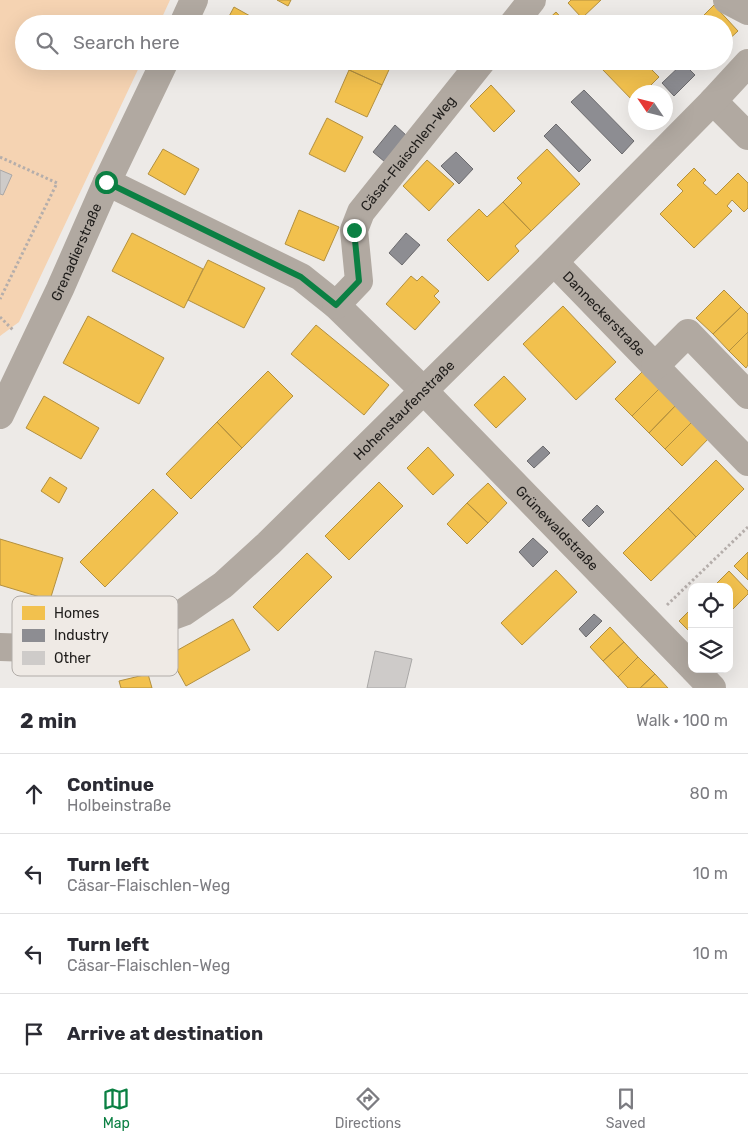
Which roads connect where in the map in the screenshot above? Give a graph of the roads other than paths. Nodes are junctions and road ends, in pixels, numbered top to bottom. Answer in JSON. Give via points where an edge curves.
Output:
{"nodes":[{"id":1,"x":194,"y":0,"type":"edge"},
{"id":2,"x":532,"y":0,"type":"edge"},
{"id":3,"x":727,"y":0,"type":"edge"},
{"id":4,"x":748,"y":11,"type":"edge"},
{"id":5,"x":187,"y":15,"type":"edge"},
{"id":6,"x":520,"y":15,"type":"edge"},
{"id":7,"x":748,"y":63,"type":"edge"},
{"id":8,"x":161,"y":70,"type":"edge"},
{"id":9,"x":475,"y":70,"type":"edge"},
{"id":10,"x":713,"y":101,"type":"junction"},
{"id":11,"x":748,"y":136,"type":"edge"},
{"id":12,"x":106,"y":182,"type":"junction"},
{"id":13,"x":554,"y":262,"type":"junction"},
{"id":14,"x":336,"y":305,"type":"junction"},
{"id":15,"x":655,"y":366,"type":"junction"},
{"id":16,"x":423,"y":390,"type":"junction"},
{"id":17,"x":748,"y":395,"type":"edge"},
{"id":18,"x":0,"y":415,"type":"edge"},
{"id":19,"x":748,"y":462,"type":"edge"},
{"id":20,"x":178,"y":614,"type":"edge"},
{"id":21,"x":688,"y":663,"type":"edge"},
{"id":22,"x":698,"y":673,"type":"edge"},
{"id":23,"x":712,"y":688,"type":"edge"}],
"edges":[{"from":1,"to":5,"type":"street"},
{"from":2,"to":6,"type":"street"},
{"from":3,"to":4,"type":"street"},
{"from":7,"to":10,"type":"street","name":"Hohenstaufenstraße"},
{"from":8,"to":12,"type":"street","name":"Grenadierstraße"},
{"from":9,"to":14,"type":"street","name":"Cäsar-Flaischlen-Weg","via":[[361,212],[354,230],[359,281]]},
{"from":10,"to":11,"type":"street"},
{"from":10,"to":13,"type":"street","name":"Hohenstaufenstraße"},
{"from":12,"to":14,"type":"street","name":"Grünewaldstraße","via":[[301,277]]},
{"from":12,"to":18,"type":"street","name":"Grenadierstraße"},
{"from":13,"to":15,"type":"street","name":"Danneckerstraße"},
{"from":13,"to":16,"type":"street","name":"Hohenstaufenstraße"},
{"from":14,"to":16,"type":"street","name":"Grünewaldstraße"},
{"from":15,"to":17,"type":"street","name":"Danneckerstraße","via":[[688,333]]},
{"from":15,"to":19,"type":"street","name":"Danneckerstraße"},
{"from":16,"to":20,"type":"street","name":"Hohenstaufenstraße","via":[[223,586]]},
{"from":16,"to":21,"type":"street","name":"Grünewaldstraße"},
{"from":22,"to":23,"type":"street","name":"Grünewaldstraße"}]}
